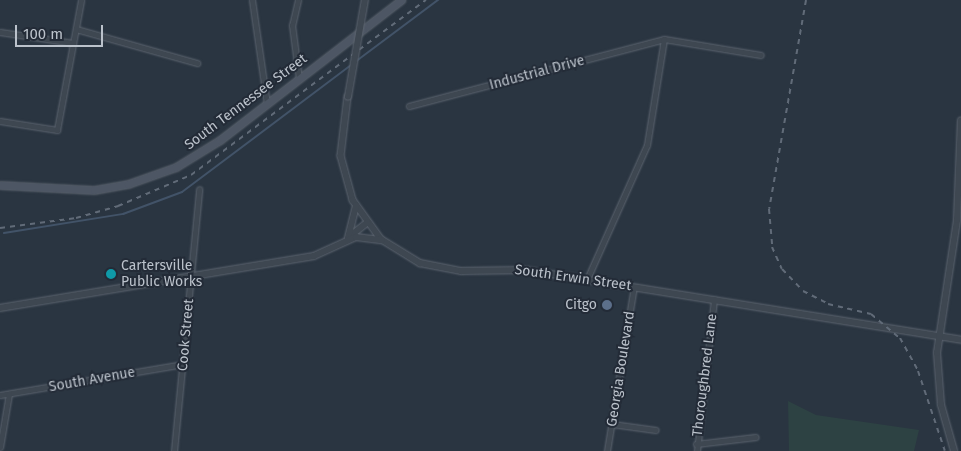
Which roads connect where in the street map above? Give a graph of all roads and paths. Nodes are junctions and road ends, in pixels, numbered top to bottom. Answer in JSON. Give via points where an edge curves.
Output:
{"nodes":[{"id":1,"x":80,"y":0,"type":"edge"},
{"id":2,"x":252,"y":0,"type":"edge"},
{"id":3,"x":298,"y":0,"type":"edge"},
{"id":4,"x":365,"y":0,"type":"edge"},
{"id":5,"x":401,"y":0,"type":"edge"},
{"id":6,"x":76,"y":29,"type":"junction"},
{"id":7,"x":0,"y":32,"type":"edge"},
{"id":8,"x":664,"y":39,"type":"junction"},
{"id":9,"x":73,"y":43,"type":"junction"},
{"id":10,"x":761,"y":55,"type":"dead end"},
{"id":11,"x":197,"y":63,"type":"dead end"},
{"id":12,"x":299,"y":78,"type":"junction"},
{"id":13,"x":267,"y":104,"type":"junction"},
{"id":14,"x":409,"y":106,"type":"dead end"},
{"id":15,"x":961,"y":121,"type":"edge"},
{"id":16,"x":0,"y":122,"type":"edge"},
{"id":17,"x":0,"y":185,"type":"edge"},
{"id":18,"x":200,"y":189,"type":"dead end"},
{"id":19,"x":356,"y":205,"type":"junction"},
{"id":20,"x":367,"y":223,"type":"junction"},
{"id":21,"x":348,"y":239,"type":"junction"},
{"id":22,"x":384,"y":241,"type":"junction"},
{"id":23,"x":190,"y":277,"type":"junction"},
{"id":24,"x":587,"y":279,"type":"junction"},
{"id":25,"x":634,"y":287,"type":"junction"},
{"id":26,"x":714,"y":299,"type":"junction"},
{"id":27,"x":0,"y":308,"type":"edge"},
{"id":28,"x":938,"y":336,"type":"junction"},
{"id":29,"x":961,"y":340,"type":"edge"},
{"id":30,"x":183,"y":364,"type":"junction"},
{"id":31,"x":9,"y":394,"type":"junction"},
{"id":32,"x":0,"y":395,"type":"edge"},
{"id":33,"x":612,"y":424,"type":"junction"},
{"id":34,"x":656,"y":430,"type":"dead end"},
{"id":35,"x":756,"y":437,"type":"dead end"},
{"id":36,"x":696,"y":444,"type":"junction"},
{"id":37,"x":0,"y":447,"type":"edge"},
{"id":38,"x":174,"y":451,"type":"edge"},
{"id":39,"x":608,"y":451,"type":"edge"},
{"id":40,"x":697,"y":451,"type":"edge"},
{"id":41,"x":954,"y":451,"type":"edge"}],
"edges":[{"from":1,"to":6,"type":"street"},
{"from":2,"to":13,"type":"street"},
{"from":3,"to":12,"type":"street","via":[[292,25]]},
{"from":4,"to":19,"type":"street","name":"South Erwin Street","bridge":true,"via":[[341,156]]},
{"from":5,"to":12,"type":"main road","name":"South Tennessee Street"},
{"from":6,"to":9,"type":"street"},
{"from":6,"to":11,"type":"street"},
{"from":7,"to":9,"type":"street"},
{"from":8,"to":10,"type":"street","name":"Industrial Drive"},
{"from":8,"to":14,"type":"street","name":"Industrial Drive"},
{"from":8,"to":24,"type":"street","via":[[647,144]]},
{"from":9,"to":16,"type":"street","via":[[57,130]]},
{"from":12,"to":13,"type":"main road","name":"South Tennessee Street"},
{"from":13,"to":17,"type":"main road","name":"South Tennessee Street","via":[[201,153],[141,180],[64,192]]},
{"from":15,"to":28,"type":"street","via":[[956,220]]},
{"from":18,"to":23,"type":"street","name":"Cook Street"},
{"from":19,"to":20,"type":"street","name":"South Erwin Street"},
{"from":19,"to":21,"type":"street"},
{"from":20,"to":21,"type":"street"},
{"from":20,"to":22,"type":"street","name":"South Erwin Street"},
{"from":21,"to":22,"type":"street","via":[[368,236]]},
{"from":21,"to":23,"type":"street","via":[[319,255]]},
{"from":22,"to":24,"type":"street","name":"South Erwin Street","via":[[410,259],[438,268],[517,269]]},
{"from":23,"to":27,"type":"street"},
{"from":23,"to":30,"type":"street","name":"Cook Street"},
{"from":24,"to":25,"type":"street","name":"South Erwin Street"},
{"from":25,"to":26,"type":"street","name":"South Erwin Street"},
{"from":25,"to":33,"type":"street","name":"Georgia Boulevard"},
{"from":26,"to":28,"type":"street","name":"South Erwin Street"},
{"from":26,"to":36,"type":"street","name":"Thoroughbred Lane"},
{"from":28,"to":29,"type":"street","name":"South Erwin Street"},
{"from":28,"to":41,"type":"street","via":[[940,396]]},
{"from":30,"to":31,"type":"street","name":"South Avenue"},
{"from":30,"to":38,"type":"street","name":"Cook Street"},
{"from":31,"to":32,"type":"street","name":"South Avenue"},
{"from":31,"to":37,"type":"street"},
{"from":33,"to":34,"type":"street"},
{"from":33,"to":39,"type":"street","name":"Georgia Boulevard"},
{"from":35,"to":36,"type":"street"},
{"from":36,"to":40,"type":"street","name":"Thoroughbred Lane"}]}
